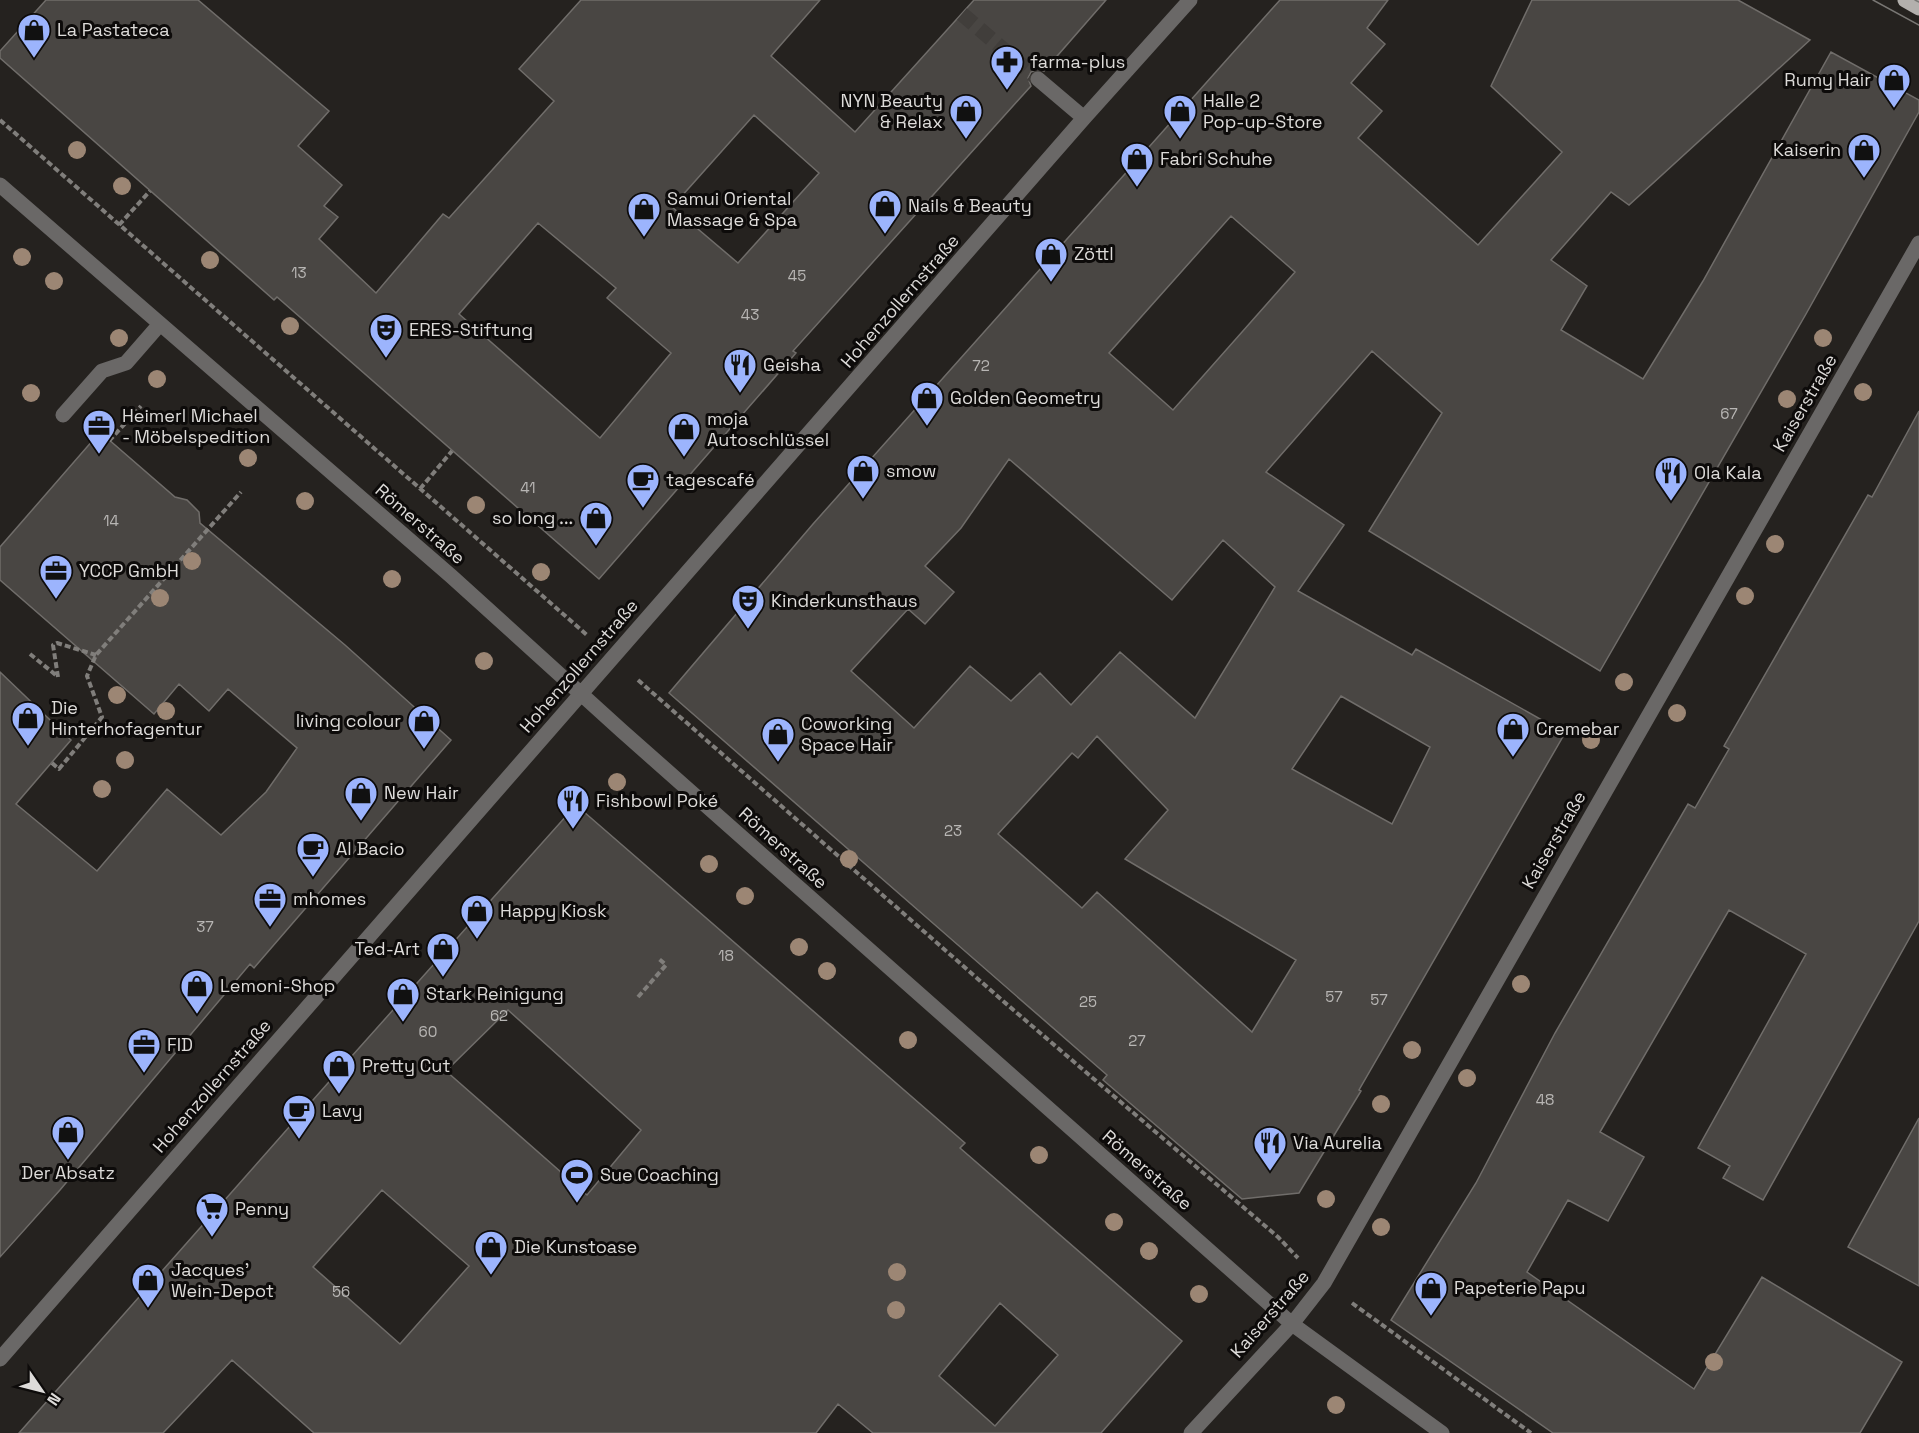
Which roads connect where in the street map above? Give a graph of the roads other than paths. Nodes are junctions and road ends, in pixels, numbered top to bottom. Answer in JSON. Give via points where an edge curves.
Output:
{"nodes":[{"id":1,"x":1190,"y":0,"type":"edge"},
{"id":2,"x":1905,"y":0,"type":"edge"},
{"id":3,"x":1919,"y":8,"type":"edge"},
{"id":4,"x":1038,"y":79,"type":"tunnel mouth"},
{"id":5,"x":1084,"y":118,"type":"junction"},
{"id":6,"x":0,"y":185,"type":"edge"},
{"id":7,"x":1919,"y":243,"type":"edge"},
{"id":8,"x":160,"y":324,"type":"junction"},
{"id":9,"x":63,"y":415,"type":"dead end"},
{"id":10,"x":581,"y":694,"type":"junction"},
{"id":11,"x":1292,"y":1324,"type":"junction"},
{"id":12,"x":0,"y":1359,"type":"edge"},
{"id":13,"x":1191,"y":1433,"type":"edge"},
{"id":14,"x":1442,"y":1433,"type":"edge"}],
"edges":[{"from":1,"to":5,"type":"street","name":"Hohenzollernstraße"},
{"from":2,"to":3,"type":"main road"},
{"from":4,"to":5,"type":"street"},
{"from":5,"to":10,"type":"street","name":"Hohenzollernstraße"},
{"from":6,"to":8,"type":"street","name":"Römerstraße"},
{"from":7,"to":11,"type":"street","name":"Kaiserstraße","via":[[1324,1283]]},
{"from":8,"to":9,"type":"street","via":[[126,363],[102,371]]},
{"from":8,"to":10,"type":"street","name":"Römerstraße"},
{"from":10,"to":11,"type":"street","name":"Römerstraße"},
{"from":10,"to":12,"type":"street","name":"Hohenzollernstraße"},
{"from":11,"to":13,"type":"street","name":"Kaiserstraße"},
{"from":11,"to":14,"type":"street","name":"Römerstraße"}]}
